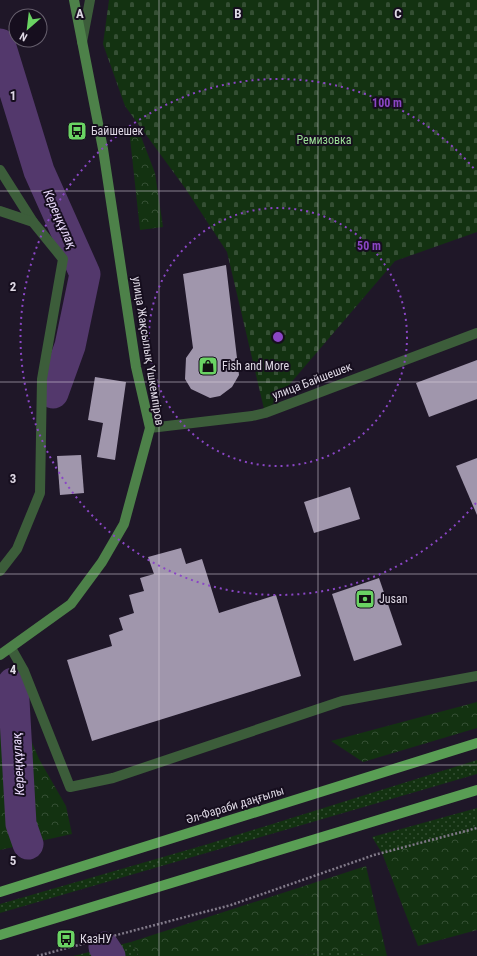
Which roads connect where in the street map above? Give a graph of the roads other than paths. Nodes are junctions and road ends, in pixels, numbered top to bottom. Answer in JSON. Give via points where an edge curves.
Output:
{"nodes":[{"id":1,"x":74,"y":0,"type":"edge"},
{"id":2,"x":90,"y":0,"type":"edge"},
{"id":3,"x":82,"y":42,"type":"junction"},
{"id":4,"x":0,"y":170,"type":"edge"},
{"id":5,"x":0,"y":211,"type":"edge"},
{"id":6,"x":33,"y":222,"type":"junction"},
{"id":7,"x":477,"y":333,"type":"edge"},
{"id":8,"x":150,"y":428,"type":"junction"},
{"id":9,"x":0,"y":571,"type":"edge"},
{"id":10,"x":11,"y":648,"type":"junction"},
{"id":11,"x":0,"y":655,"type":"edge"},
{"id":12,"x":477,"y":676,"type":"edge"},
{"id":13,"x":477,"y":743,"type":"edge"},
{"id":14,"x":477,"y":790,"type":"edge"},
{"id":15,"x":0,"y":892,"type":"edge"},
{"id":16,"x":0,"y":935,"type":"edge"}],
"edges":[{"from":1,"to":3,"type":"street","name":"улица Жақсылық Үшкемпіров"},
{"from":2,"to":3,"type":"street"},
{"from":3,"to":8,"type":"street","name":"улица Жақсылық Үшкемпіров","via":[[103,149],[136,367]]},
{"from":4,"to":6,"type":"street"},
{"from":5,"to":6,"type":"street"},
{"from":6,"to":9,"type":"street","via":[[63,259],[42,379],[40,493],[17,549]]},
{"from":7,"to":8,"type":"street","name":"улица Байшешек","via":[[265,413]]},
{"from":8,"to":10,"type":"street","name":"улица Жақсылық Үшкемпіров","via":[[124,524],[102,562],[71,604]]},
{"from":10,"to":11,"type":"street","name":"улица Жақсылық Үшкемпіров"},
{"from":10,"to":12,"type":"street","via":[[24,671],[70,787],[113,778],[342,701]]},
{"from":13,"to":15,"type":"main road","name":"Әл-Фараби даңғылы"},
{"from":14,"to":16,"type":"main road"}]}
